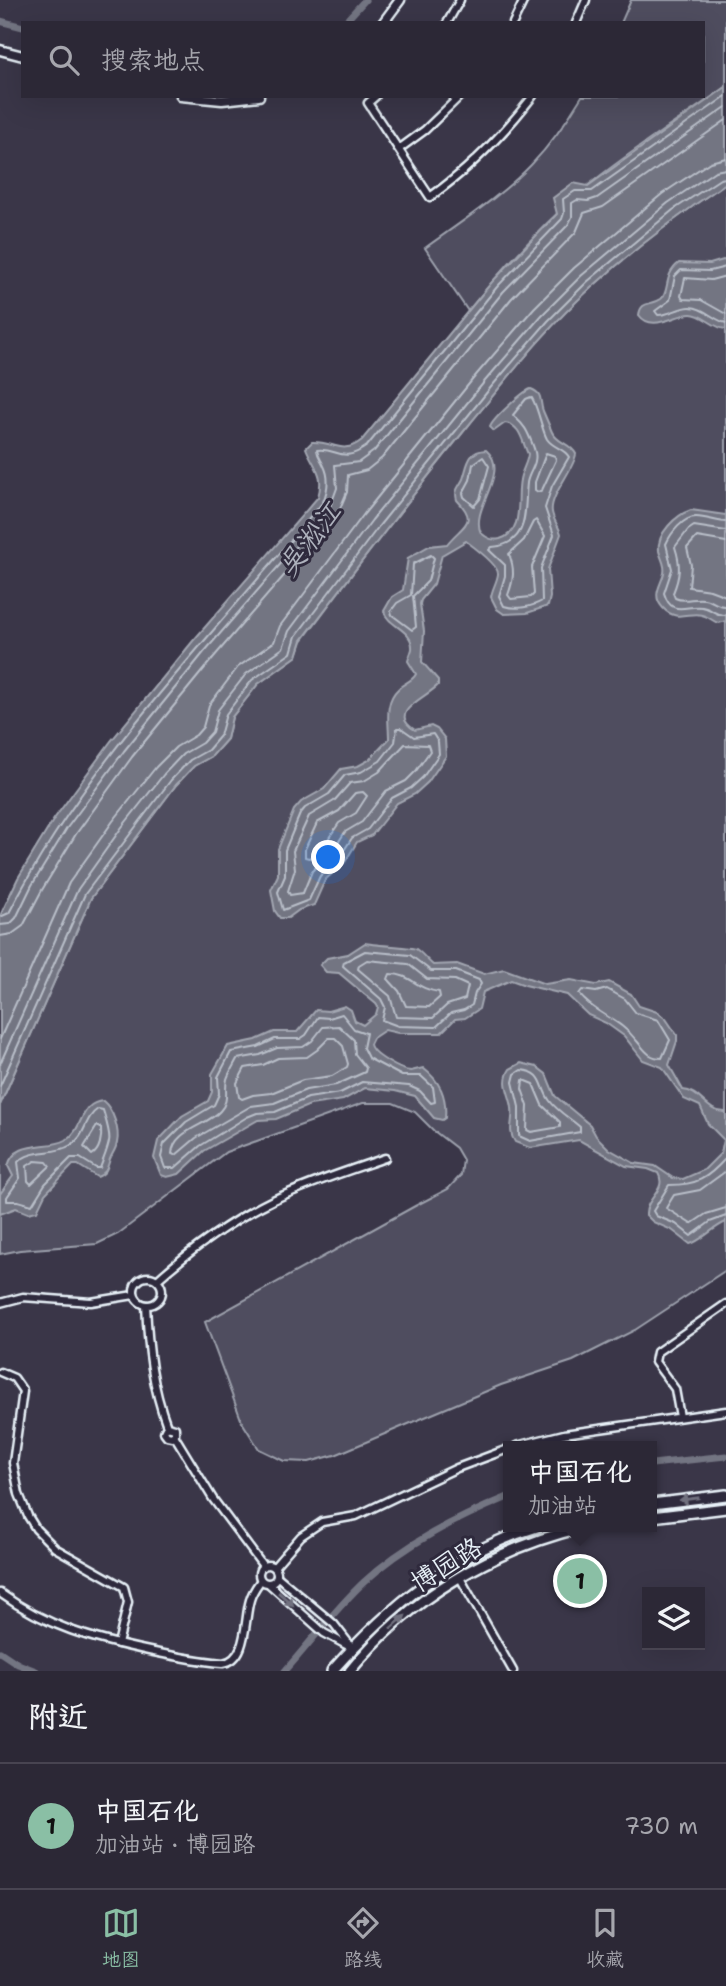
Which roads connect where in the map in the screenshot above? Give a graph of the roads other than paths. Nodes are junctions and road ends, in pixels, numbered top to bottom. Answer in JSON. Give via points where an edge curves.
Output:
{"nodes":[{"id":1,"x":400,"y":0,"type":"edge"},
{"id":2,"x":460,"y":0,"type":"edge"},
{"id":3,"x":524,"y":0,"type":"edge"},
{"id":4,"x":586,"y":0,"type":"edge"},
{"id":5,"x":384,"y":21,"type":"edge"},
{"id":6,"x":448,"y":21,"type":"edge"},
{"id":7,"x":514,"y":21,"type":"edge"},
{"id":8,"x":577,"y":21,"type":"edge"},
{"id":9,"x":0,"y":50,"type":"edge"},
{"id":10,"x":21,"y":55,"type":"edge"},
{"id":11,"x":202,"y":98,"type":"edge"},
{"id":12,"x":240,"y":98,"type":"edge"},
{"id":13,"x":374,"y":98,"type":"edge"},
{"id":14,"x":458,"y":98,"type":"edge"},
{"id":15,"x":531,"y":98,"type":"edge"},
{"id":16,"x":399,"y":149,"type":"junction"},
{"id":17,"x":385,"y":1158,"type":"dead end"},
{"id":18,"x":157,"y":1280,"type":"junction"},
{"id":19,"x":134,"y":1295,"type":"junction"},
{"id":20,"x":0,"y":1303,"type":"edge"},
{"id":21,"x":726,"y":1304,"type":"edge"},
{"id":22,"x":146,"y":1305,"type":"junction"},
{"id":23,"x":0,"y":1372,"type":"edge"},
{"id":24,"x":726,"y":1411,"type":"edge"},
{"id":25,"x":680,"y":1417,"type":"junction"},
{"id":26,"x":536,"y":1441,"type":"edge"},
{"id":27,"x":503,"y":1451,"type":"edge"},
{"id":28,"x":726,"y":1495,"type":"edge"},
{"id":29,"x":657,"y":1503,"type":"edge"},
{"id":30,"x":726,"y":1508,"type":"edge"},
{"id":31,"x":657,"y":1516,"type":"edge"},
{"id":32,"x":525,"y":1532,"type":"edge"},
{"id":33,"x":567,"y":1532,"type":"edge"},
{"id":34,"x":263,"y":1566,"type":"junction"},
{"id":35,"x":274,"y":1567,"type":"junction"},
{"id":36,"x":459,"y":1576,"type":"junction"},
{"id":37,"x":278,"y":1577,"type":"junction"},
{"id":38,"x":261,"y":1580,"type":"junction"},
{"id":39,"x":269,"y":1584,"type":"junction"},
{"id":40,"x":0,"y":1593,"type":"edge"},
{"id":41,"x":118,"y":1644,"type":"junction"},
{"id":42,"x":352,"y":1648,"type":"junction"},
{"id":43,"x":331,"y":1671,"type":"edge"},
{"id":44,"x":350,"y":1671,"type":"edge"},
{"id":45,"x":513,"y":1671,"type":"edge"}],
"edges":[{"from":1,"to":5,"type":"street"},
{"from":2,"to":6,"type":"street"},
{"from":3,"to":7,"type":"street"},
{"from":4,"to":8,"type":"street"},
{"from":9,"to":10,"type":"street"},
{"from":11,"to":12,"type":"street"},
{"from":13,"to":16,"type":"street","via":[[368,103]]},
{"from":14,"to":16,"type":"street"},
{"from":15,"to":16,"type":"street","via":[[497,140],[430,197]]},
{"from":17,"to":18,"type":"street","via":[[251,1211]]},
{"from":18,"to":19,"type":"street","via":[[140,1279]]},
{"from":18,"to":22,"type":"street","via":[[161,1295]]},
{"from":19,"to":20,"type":"street","via":[[91,1301],[23,1297]]},
{"from":19,"to":22,"type":"street"},
{"from":21,"to":25,"type":"street","via":[[657,1352],[655,1362],[677,1393]]},
{"from":22,"to":34,"type":"street","via":[[150,1360],[167,1426],[165,1434],[174,1435],[220,1510]]},
{"from":23,"to":41,"type":"street","via":[[14,1378],[23,1391],[13,1463],[23,1506],[36,1529],[55,1548],[124,1587],[128,1602]]},
{"from":24,"to":25,"type":"street"},
{"from":25,"to":26,"type":"street"},
{"from":27,"to":35,"type":"street","via":[[356,1516],[322,1522],[301,1536]]},
{"from":28,"to":29,"type":"main road","one_way":true},
{"from":30,"to":31,"type":"main road"},
{"from":32,"to":42,"type":"main road","name":"博园路","via":[[481,1550],[409,1594]]},
{"from":33,"to":36,"type":"main road","name":"博园路","via":[[520,1546]]},
{"from":34,"to":35,"type":"street"},
{"from":34,"to":38,"type":"street"},
{"from":35,"to":37,"type":"street"},
{"from":44,"to":36,"type":"main road","name":"博园路","one_way":true,"via":[[392,1627]]},
{"from":36,"to":45,"type":"street"},
{"from":37,"to":39,"type":"street"},
{"from":37,"to":42,"type":"street","via":[[334,1624]]},
{"from":38,"to":39,"type":"street"},
{"from":38,"to":41,"type":"street","via":[[250,1596],[235,1659],[223,1663]]},
{"from":39,"to":42,"type":"street","one_way":true,"via":[[324,1633]]},
{"from":40,"to":41,"type":"street","via":[[60,1627]]},
{"from":42,"to":43,"type":"main road","name":"博园路"}]}
